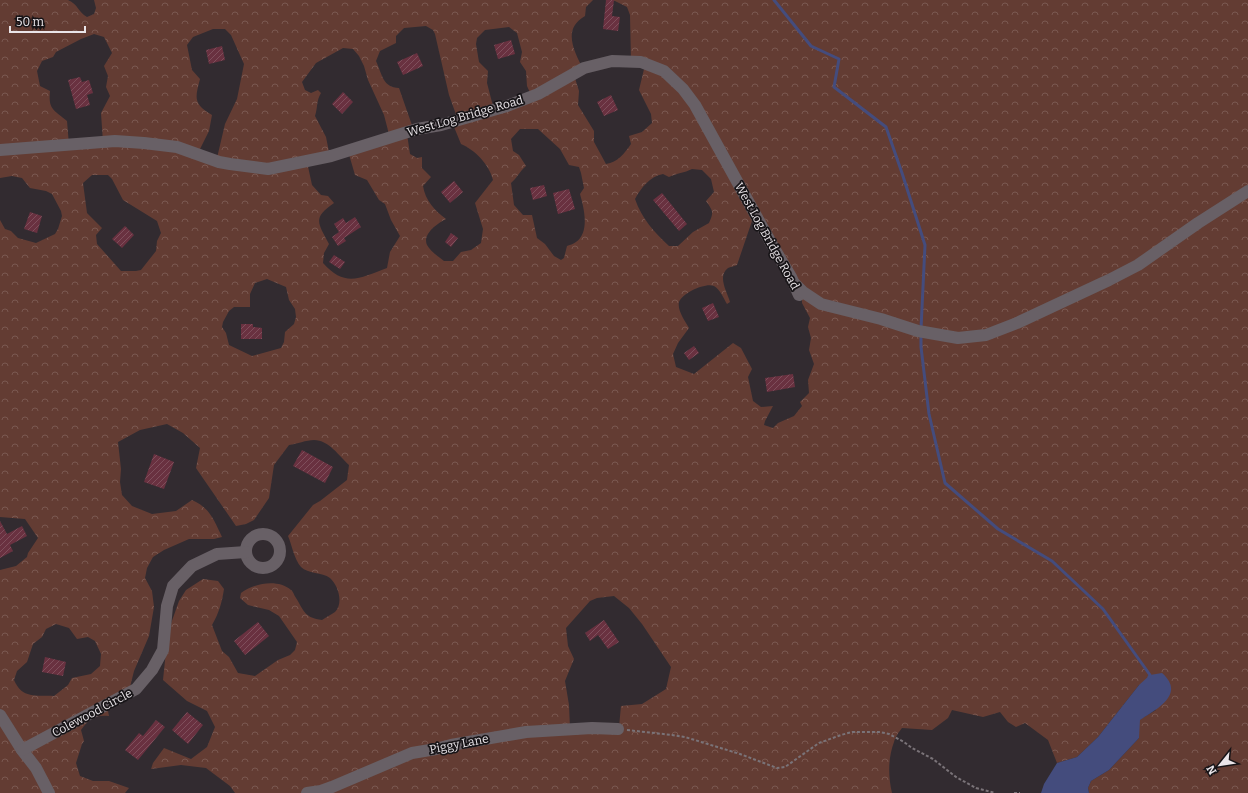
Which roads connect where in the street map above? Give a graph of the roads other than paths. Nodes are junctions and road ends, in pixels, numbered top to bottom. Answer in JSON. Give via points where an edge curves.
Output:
{"nodes":[{"id":1,"x":0,"y":150,"type":"edge"},
{"id":2,"x":1248,"y":191,"type":"edge"},
{"id":3,"x":793,"y":281,"type":"junction"},
{"id":4,"x":799,"y":295,"type":"dead end"},
{"id":5,"x":246,"y":552,"type":"dead end"},
{"id":6,"x":0,"y":715,"type":"edge"},
{"id":7,"x":618,"y":730,"type":"road end"},
{"id":8,"x":22,"y":750,"type":"junction"},
{"id":9,"x":49,"y":793,"type":"edge"},
{"id":10,"x":307,"y":793,"type":"edge"}],
"edges":[{"from":1,"to":3,"type":"street","name":"West Log Bridge Road","via":[[115,141],[144,143],[177,147],[219,162],[268,169],[331,156],[417,129],[507,106],[538,94],[584,68],[612,61],[641,62],[664,71],[696,105]]},
{"from":2,"to":3,"type":"street","via":[[1138,265],[1017,323],[986,334],[958,338],[920,332],[821,304],[803,292]]},
{"from":3,"to":4,"type":"street","name":"West Log Bridge Road"},
{"from":5,"to":8,"type":"street","name":"Colewood Circle","via":[[217,554],[192,566],[173,586],[167,606],[163,650],[152,670],[136,689]]},
{"from":6,"to":8,"type":"street"},
{"from":7,"to":10,"type":"street","name":"Piggy Lane","via":[[592,728],[526,732],[451,745],[412,753],[332,787]]},
{"from":8,"to":9,"type":"street","via":[[36,768]]}]}
